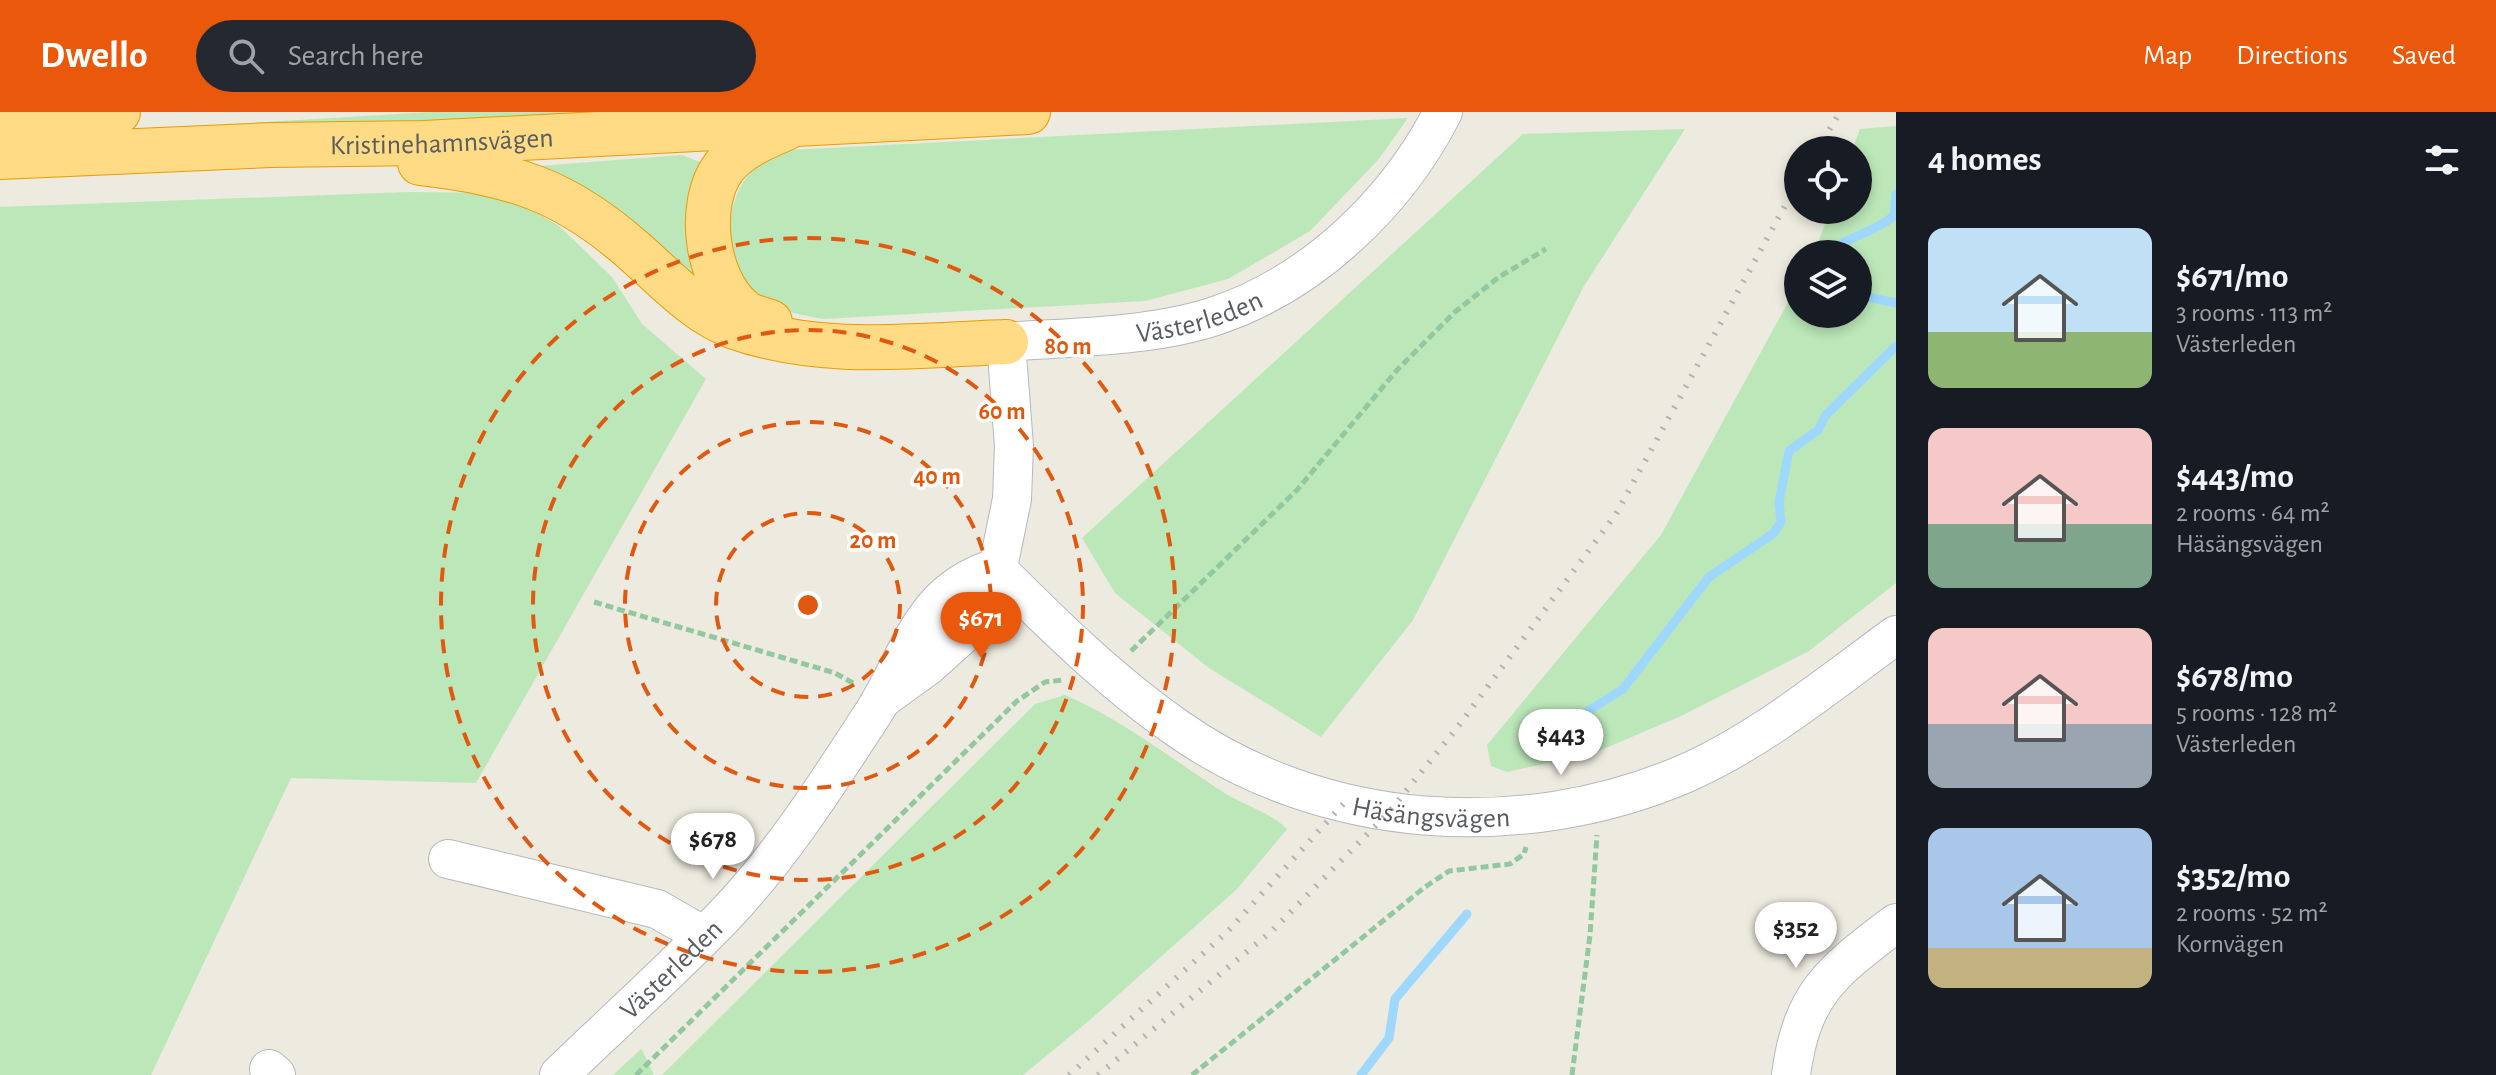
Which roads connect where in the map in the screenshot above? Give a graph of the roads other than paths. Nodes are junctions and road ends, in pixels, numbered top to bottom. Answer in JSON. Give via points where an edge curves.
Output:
{"nodes":[{"id":1,"x":118,"y":112,"type":"edge"},
{"id":2,"x":1028,"y":112,"type":"edge"},
{"id":3,"x":1443,"y":112,"type":"edge"},
{"id":4,"x":0,"y":118,"type":"edge"},
{"id":5,"x":796,"y":123,"type":"junction"},
{"id":6,"x":271,"y":145,"type":"junction"},
{"id":7,"x":0,"y":157,"type":"edge"},
{"id":8,"x":1006,"y":342,"type":"junction"},
{"id":9,"x":827,"y":347,"type":"junction"},
{"id":10,"x":996,"y":568,"type":"junction"},
{"id":11,"x":1896,"y":635,"type":"edge"},
{"id":12,"x":448,"y":859,"type":"dead end"},
{"id":13,"x":1896,"y":923,"type":"edge"},
{"id":14,"x":704,"y":936,"type":"junction"},
{"id":15,"x":559,"y":1075,"type":"edge"},
{"id":16,"x":1791,"y":1075,"type":"edge"}],
"edges":[{"from":1,"to":4,"type":"highway"},
{"from":2,"to":5,"type":"highway","name":"Kristinehamnsvägen"},
{"from":3,"to":8,"type":"street","name":"Västerleden","via":[[1398,184],[1364,223],[1261,297],[1215,316],[1169,325]]},
{"from":5,"to":6,"type":"highway","name":"Kristinehamnsvägen","via":[[424,143]]},
{"from":5,"to":9,"type":"highway","via":[[757,141],[722,170],[709,205],[709,242],[719,279],[742,310]]},
{"from":6,"to":7,"type":"highway","name":"Kristinehamnsvägen"},
{"from":6,"to":9,"type":"highway","via":[[469,170],[539,187],[587,214],[707,313],[735,327]]},
{"from":8,"to":9,"type":"highway"},
{"from":8,"to":10,"type":"street","name":"Västerleden","via":[[1014,446],[1007,534]]},
{"from":10,"to":11,"type":"street","name":"Häsängsvägen","via":[[1089,677],[1245,767],[1307,794],[1403,815],[1510,816],[1615,797],[1685,773],[1784,714]]},
{"from":10,"to":14,"type":"street","name":"Västerleden","via":[[989,611],[882,699],[778,853]]},
{"from":12,"to":14,"type":"street","via":[[657,909]]},
{"from":13,"to":16,"type":"street","via":[[1823,985],[1808,1009]]},
{"from":14,"to":15,"type":"street","name":"Västerleden"}]}
